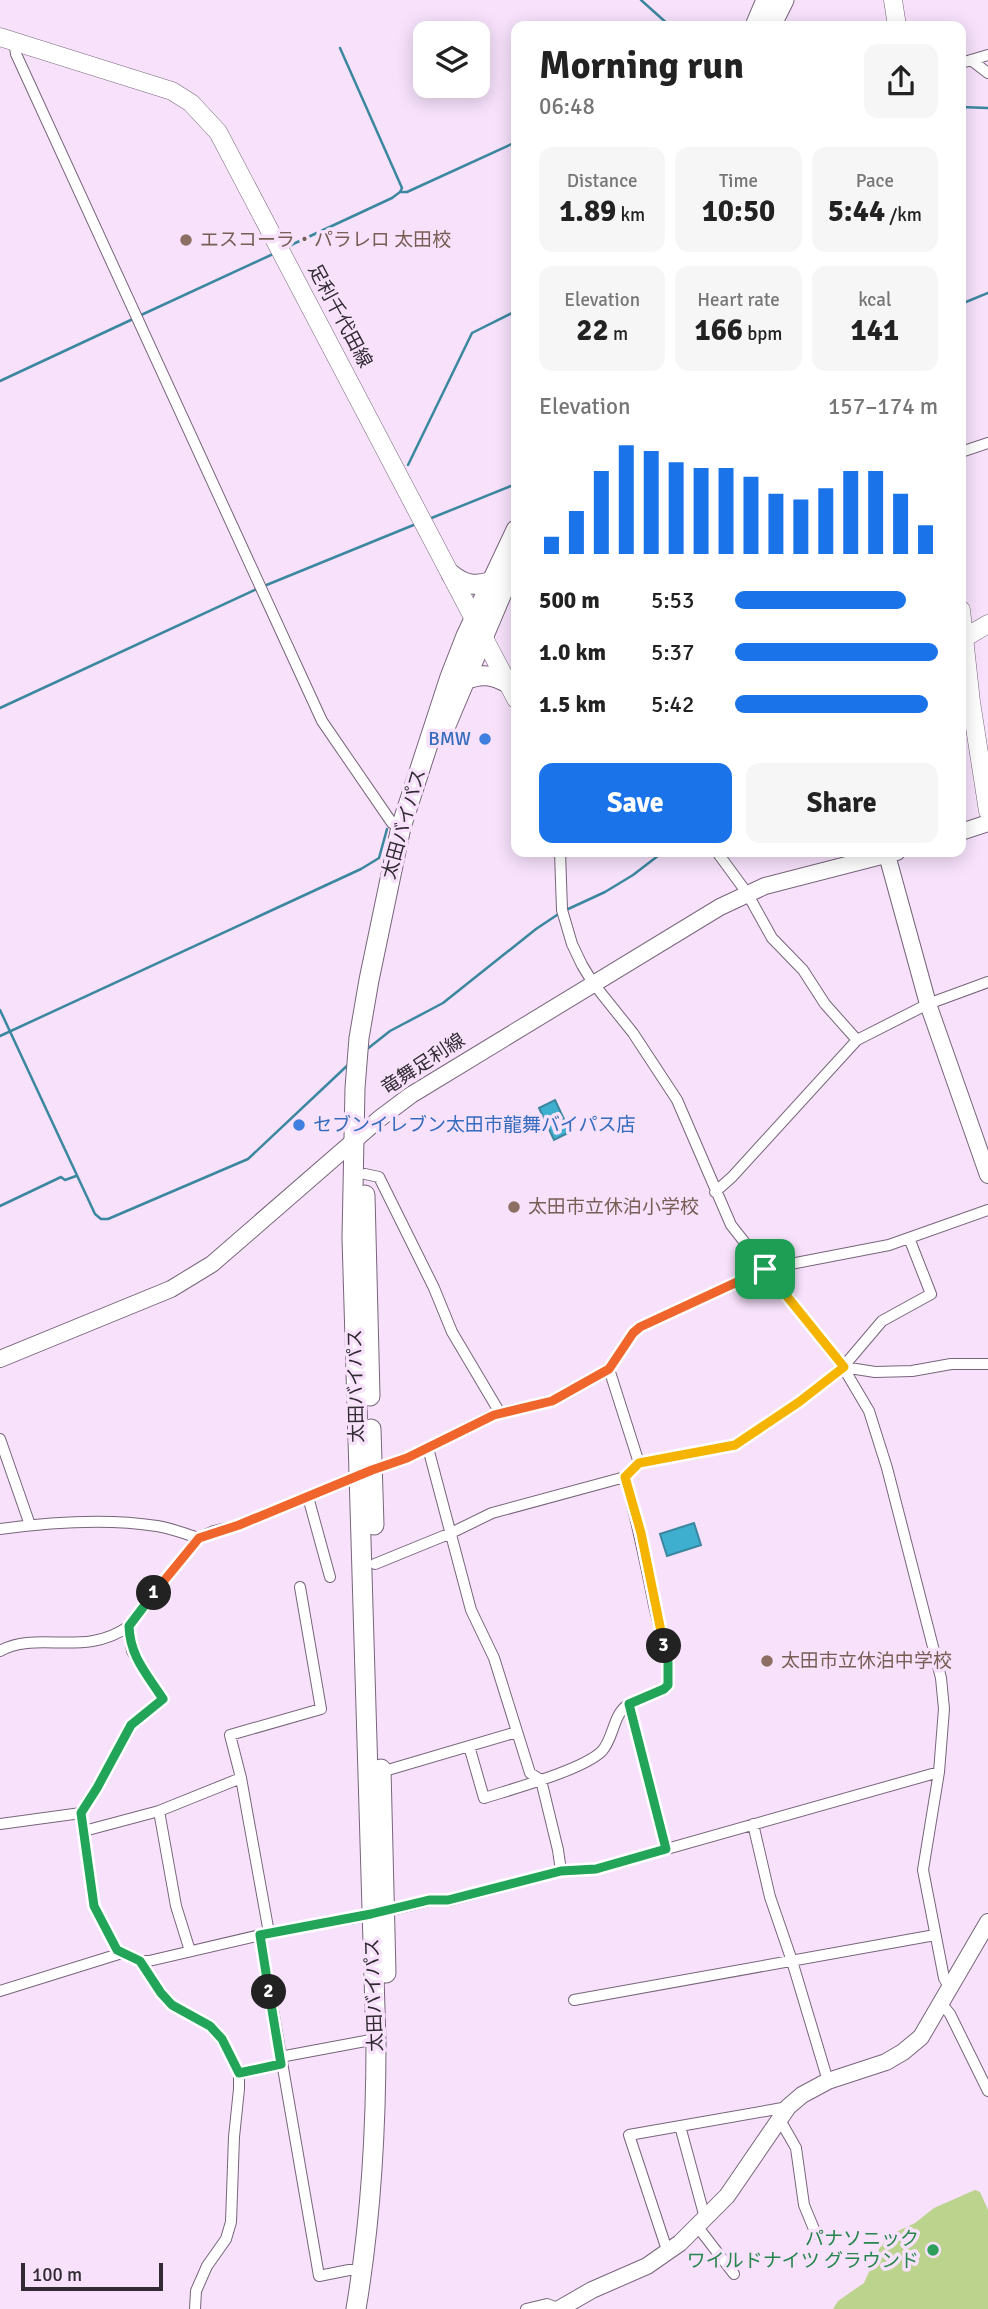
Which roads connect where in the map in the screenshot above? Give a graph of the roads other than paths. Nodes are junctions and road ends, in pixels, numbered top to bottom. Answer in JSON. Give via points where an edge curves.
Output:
{"nodes":[{"id":1,"x":766,"y":0,"type":"edge"},
{"id":2,"x":784,"y":0,"type":"edge"},
{"id":3,"x":893,"y":0,"type":"edge"},
{"id":4,"x":757,"y":21,"type":"edge"},
{"id":5,"x":774,"y":21,"type":"edge"},
{"id":6,"x":896,"y":21,"type":"edge"},
{"id":7,"x":7,"y":39,"type":"edge"},
{"id":8,"x":988,"y":55,"type":"edge"},
{"id":9,"x":966,"y":61,"type":"edge"},
{"id":10,"x":988,"y":73,"type":"edge"},
{"id":11,"x":988,"y":443,"type":"edge"},
{"id":12,"x":966,"y":450,"type":"edge"},
{"id":13,"x":511,"y":540,"type":"edge"},
{"id":14,"x":511,"y":569,"type":"edge"},
{"id":15,"x":451,"y":574,"type":"junction"},
{"id":16,"x":492,"y":580,"type":"junction"},
{"id":17,"x":988,"y":624,"type":"edge"},
{"id":18,"x":479,"y":627,"type":"junction"},
{"id":19,"x":966,"y":637,"type":"edge"},
{"id":20,"x":966,"y":667,"type":"edge"},
{"id":21,"x":465,"y":680,"type":"junction"},
{"id":22,"x":511,"y":689,"type":"edge"},
{"id":23,"x":511,"y":690,"type":"edge"},
{"id":24,"x":988,"y":811,"type":"edge"},
{"id":25,"x":988,"y":823,"type":"edge"},
{"id":26,"x":401,"y":827,"type":"junction"},
{"id":27,"x":966,"y":830,"type":"edge"},
{"id":28,"x":560,"y":857,"type":"edge"},
{"id":29,"x":721,"y":857,"type":"edge"},
{"id":30,"x":880,"y":857,"type":"edge"},
{"id":31,"x":893,"y":857,"type":"edge"},
{"id":32,"x":747,"y":893,"type":"junction"},
{"id":33,"x":988,"y":982,"type":"edge"},
{"id":34,"x":593,"y":983,"type":"junction"},
{"id":35,"x":928,"y":1004,"type":"junction"},
{"id":36,"x":856,"y":1040,"type":"junction"},
{"id":37,"x":358,"y":1137,"type":"junction"},
{"id":38,"x":365,"y":1174,"type":"junction"},
{"id":39,"x":988,"y":1175,"type":"edge"},
{"id":40,"x":715,"y":1192,"type":"junction"},
{"id":41,"x":988,"y":1210,"type":"edge"},
{"id":42,"x":909,"y":1238,"type":"junction"},
{"id":43,"x":765,"y":1269,"type":"junction"},
{"id":44,"x":0,"y":1359,"type":"edge"},
{"id":45,"x":988,"y":1364,"type":"edge"},
{"id":46,"x":844,"y":1367,"type":"junction"},
{"id":47,"x":609,"y":1369,"type":"junction"},
{"id":48,"x":500,"y":1413,"type":"junction"},
{"id":49,"x":0,"y":1439,"type":"edge"},
{"id":50,"x":428,"y":1448,"type":"junction"},
{"id":51,"x":639,"y":1463,"type":"junction"},
{"id":52,"x":365,"y":1473,"type":"junction"},
{"id":53,"x":625,"y":1477,"type":"junction"},
{"id":54,"x":308,"y":1497,"type":"junction"},
{"id":55,"x":30,"y":1525,"type":"junction"},
{"id":56,"x":0,"y":1529,"type":"edge"},
{"id":57,"x":451,"y":1533,"type":"junction"},
{"id":58,"x":199,"y":1538,"type":"junction"},
{"id":59,"x":375,"y":1563,"type":"junction"},
{"id":60,"x":330,"y":1577,"type":"dead end"},
{"id":61,"x":300,"y":1587,"type":"dead end"},
{"id":62,"x":129,"y":1626,"type":"junction"},
{"id":63,"x":0,"y":1651,"type":"edge"},
{"id":64,"x":629,"y":1704,"type":"junction"},
{"id":65,"x":517,"y":1732,"type":"junction"},
{"id":66,"x":469,"y":1746,"type":"junction"},
{"id":67,"x":381,"y":1772,"type":"junction"},
{"id":68,"x":939,"y":1772,"type":"junction"},
{"id":69,"x":241,"y":1778,"type":"junction"},
{"id":70,"x":541,"y":1780,"type":"junction"},
{"id":71,"x":159,"y":1811,"type":"junction"},
{"id":72,"x":81,"y":1813,"type":"junction"},
{"id":73,"x":0,"y":1824,"type":"edge"},
{"id":74,"x":753,"y":1824,"type":"junction"},
{"id":75,"x":84,"y":1831,"type":"junction"},
{"id":76,"x":666,"y":1849,"type":"junction"},
{"id":77,"x":561,"y":1871,"type":"junction"},
{"id":78,"x":378,"y":1912,"type":"junction"},
{"id":79,"x":988,"y":1922,"type":"edge"},
{"id":80,"x":265,"y":1934,"type":"junction"},
{"id":81,"x":935,"y":1935,"type":"junction"},
{"id":82,"x":190,"y":1951,"type":"junction"},
{"id":83,"x":122,"y":1953,"type":"junction"},
{"id":84,"x":140,"y":1961,"type":"junction"},
{"id":85,"x":792,"y":1961,"type":"junction"},
{"id":86,"x":950,"y":1989,"type":"junction"},
{"id":87,"x":0,"y":1991,"type":"edge"},
{"id":88,"x":574,"y":2000,"type":"dead end"},
{"id":89,"x":941,"y":2003,"type":"junction"},
{"id":90,"x":376,"y":2039,"type":"junction"},
{"id":91,"x":281,"y":2061,"type":"junction"},
{"id":92,"x":239,"y":2073,"type":"junction"},
{"id":93,"x":828,"y":2081,"type":"junction"},
{"id":94,"x":988,"y":2091,"type":"edge"},
{"id":95,"x":784,"y":2114,"type":"junction"},
{"id":96,"x":680,"y":2126,"type":"junction"},
{"id":97,"x":701,"y":2222,"type":"junction"},
{"id":98,"x":816,"y":2234,"type":"dead end"},
{"id":99,"x":668,"y":2253,"type":"junction"},
{"id":100,"x":363,"y":2270,"type":"junction"},
{"id":101,"x":734,"y":2274,"type":"dead end"},
{"id":102,"x":195,"y":2309,"type":"edge"},
{"id":103,"x":356,"y":2309,"type":"edge"},
{"id":104,"x":370,"y":2309,"type":"edge"},
{"id":105,"x":526,"y":2309,"type":"edge"},
{"id":106,"x":559,"y":2309,"type":"edge"}],
"edges":[{"from":1,"to":4,"type":"highway"},
{"from":2,"to":5,"type":"highway"},
{"from":3,"to":6,"type":"main road"},
{"from":7,"to":15,"type":"main road","name":"足利千代田線","via":[[172,91],[207,119],[228,149]]},
{"from":7,"to":26,"type":"street","via":[[322,721],[392,823]]},
{"from":8,"to":9,"type":"street"},
{"from":9,"to":10,"type":"street"},
{"from":11,"to":12,"type":"street"},
{"from":13,"to":16,"type":"highway","name":"太田バイパス"},
{"from":14,"to":18,"type":"highway","name":"太田バイパス"},
{"from":15,"to":16,"type":"highway","via":[[472,585]]},
{"from":15,"to":18,"type":"main road","name":"足利千代田線"},
{"from":16,"to":18,"type":"highway","name":"太田バイパス"},
{"from":17,"to":19,"type":"main road"},
{"from":18,"to":21,"type":"highway","name":"太田バイパス"},
{"from":18,"to":22,"type":"main road","name":"足利千代田線"},
{"from":18,"to":26,"type":"highway","name":"太田バイパス","via":[[441,702]]},
{"from":20,"to":24,"type":"main road"},
{"from":21,"to":23,"type":"highway","via":[[486,675]]},
{"from":21,"to":37,"type":"highway","name":"太田バイパス","via":[[407,851],[388,933]]},
{"from":25,"to":27,"type":"main road"},
{"from":26,"to":37,"type":"highway","name":"太田バイパス","via":[[359,1038],[353,1119]]},
{"from":28,"to":34,"type":"street","via":[[564,920]]},
{"from":29,"to":32,"type":"street"},
{"from":30,"to":32,"type":"main road","name":"竜舞足利線"},
{"from":31,"to":35,"type":"main road"},
{"from":32,"to":34,"type":"main road","name":"竜舞足利線"},
{"from":32,"to":36,"type":"street","via":[[772,937]]},
{"from":33,"to":35,"type":"street"},
{"from":34,"to":37,"type":"main road","name":"竜舞足利線","via":[[411,1095]]},
{"from":34,"to":40,"type":"street","via":[[677,1100]]},
{"from":35,"to":36,"type":"street"},
{"from":35,"to":39,"type":"main road"},
{"from":36,"to":40,"type":"street"},
{"from":37,"to":38,"type":"highway","name":"太田バイパス"},
{"from":37,"to":44,"type":"main road","name":"竜舞足利線","via":[[192,1277]]},
{"from":37,"to":52,"type":"highway","name":"太田バイパス","via":[[352,1238]]},
{"from":38,"to":48,"type":"street","via":[[379,1177],[452,1332]]},
{"from":38,"to":52,"type":"highway","name":"太田バイパス"},
{"from":40,"to":43,"type":"street","via":[[731,1225]]},
{"from":41,"to":42,"type":"street"},
{"from":42,"to":43,"type":"street"},
{"from":42,"to":46,"type":"street","via":[[931,1294],[882,1321]]},
{"from":43,"to":46,"type":"street"},
{"from":43,"to":47,"type":"street","via":[[640,1327]]},
{"from":45,"to":46,"type":"street","via":[[876,1372]]},
{"from":46,"to":51,"type":"street","via":[[735,1445]]},
{"from":46,"to":68,"type":"street","via":[[869,1411],[941,1678],[944,1709]]},
{"from":47,"to":48,"type":"street","via":[[552,1401]]},
{"from":47,"to":51,"type":"street"},
{"from":48,"to":50,"type":"street"},
{"from":49,"to":55,"type":"street"},
{"from":50,"to":52,"type":"street"},
{"from":50,"to":57,"type":"street"},
{"from":51,"to":53,"type":"street"},
{"from":52,"to":54,"type":"street"},
{"from":52,"to":59,"type":"highway","name":"太田バイパス"},
{"from":52,"to":78,"type":"highway","name":"太田バイパス"},
{"from":53,"to":57,"type":"street","via":[[492,1513]]},
{"from":53,"to":64,"type":"street","via":[[668,1662],[668,1685]]},
{"from":54,"to":58,"type":"street"},
{"from":54,"to":60,"type":"street"},
{"from":55,"to":56,"type":"street"},
{"from":55,"to":58,"type":"street","via":[[128,1522]]},
{"from":57,"to":59,"type":"street"},
{"from":57,"to":65,"type":"street","via":[[471,1610],[494,1658]]},
{"from":58,"to":62,"type":"street"},
{"from":59,"to":67,"type":"highway","name":"太田バイパス"},
{"from":61,"to":69,"type":"street","via":[[321,1709],[230,1735]]},
{"from":62,"to":63,"type":"street","via":[[101,1640],[24,1644]]},
{"from":62,"to":72,"type":"street","via":[[132,1651],[163,1699],[131,1725]]},
{"from":64,"to":70,"type":"street","via":[[622,1708],[605,1748],[594,1758]]},
{"from":64,"to":76,"type":"street"},
{"from":65,"to":66,"type":"street"},
{"from":65,"to":70,"type":"street","via":[[530,1773]]},
{"from":66,"to":67,"type":"street"},
{"from":66,"to":70,"type":"street","via":[[484,1798]]},
{"from":67,"to":78,"type":"highway","name":"太田バイパス"},
{"from":68,"to":74,"type":"street"},
{"from":68,"to":81,"type":"street","via":[[923,1870]]},
{"from":69,"to":71,"type":"street"},
{"from":69,"to":80,"type":"street"},
{"from":70,"to":77,"type":"street"},
{"from":71,"to":75,"type":"street"},
{"from":71,"to":82,"type":"street","via":[[176,1906]]},
{"from":72,"to":73,"type":"street"},
{"from":72,"to":75,"type":"street"},
{"from":74,"to":76,"type":"street"},
{"from":74,"to":85,"type":"street","via":[[770,1897]]},
{"from":75,"to":83,"type":"street","via":[[94,1906]]},
{"from":76,"to":77,"type":"street","via":[[596,1869]]},
{"from":77,"to":78,"type":"street","via":[[448,1900]]},
{"from":78,"to":80,"type":"street"},
{"from":78,"to":90,"type":"highway","name":"太田バイパス"},
{"from":78,"to":104,"type":"highway","name":"太田バイパス","via":[[388,2113]]},
{"from":79,"to":86,"type":"main road"},
{"from":80,"to":82,"type":"street"},
{"from":80,"to":91,"type":"street"},
{"from":81,"to":85,"type":"street"},
{"from":81,"to":86,"type":"street"},
{"from":82,"to":84,"type":"street"},
{"from":83,"to":84,"type":"street"},
{"from":83,"to":87,"type":"street"},
{"from":84,"to":92,"type":"street","via":[[172,2005],[210,2026],[222,2039]]},
{"from":85,"to":88,"type":"street"},
{"from":85,"to":93,"type":"street"},
{"from":86,"to":89,"type":"main road"},
{"from":89,"to":93,"type":"main road","via":[[920,2037],[903,2052]]},
{"from":89,"to":94,"type":"street"},
{"from":90,"to":91,"type":"street"},
{"from":90,"to":100,"type":"highway","name":"太田バイパス","via":[[373,2169]]},
{"from":91,"to":92,"type":"street"},
{"from":91,"to":100,"type":"street","via":[[319,2276]]},
{"from":92,"to":102,"type":"street","via":[[231,2222],[196,2291]]},
{"from":93,"to":95,"type":"main road","via":[[802,2095]]},
{"from":95,"to":96,"type":"street"},
{"from":95,"to":97,"type":"main road","via":[[746,2172]]},
{"from":95,"to":98,"type":"street","via":[[796,2148],[804,2205]]},
{"from":96,"to":97,"type":"street"},
{"from":96,"to":99,"type":"street","via":[[629,2135]]},
{"from":97,"to":99,"type":"main road"},
{"from":97,"to":101,"type":"street"},
{"from":99,"to":106,"type":"main road"},
{"from":100,"to":103,"type":"highway","name":"太田バイパス"},
{"from":105,"to":106,"type":"street","via":[[547,2304]]}]}
